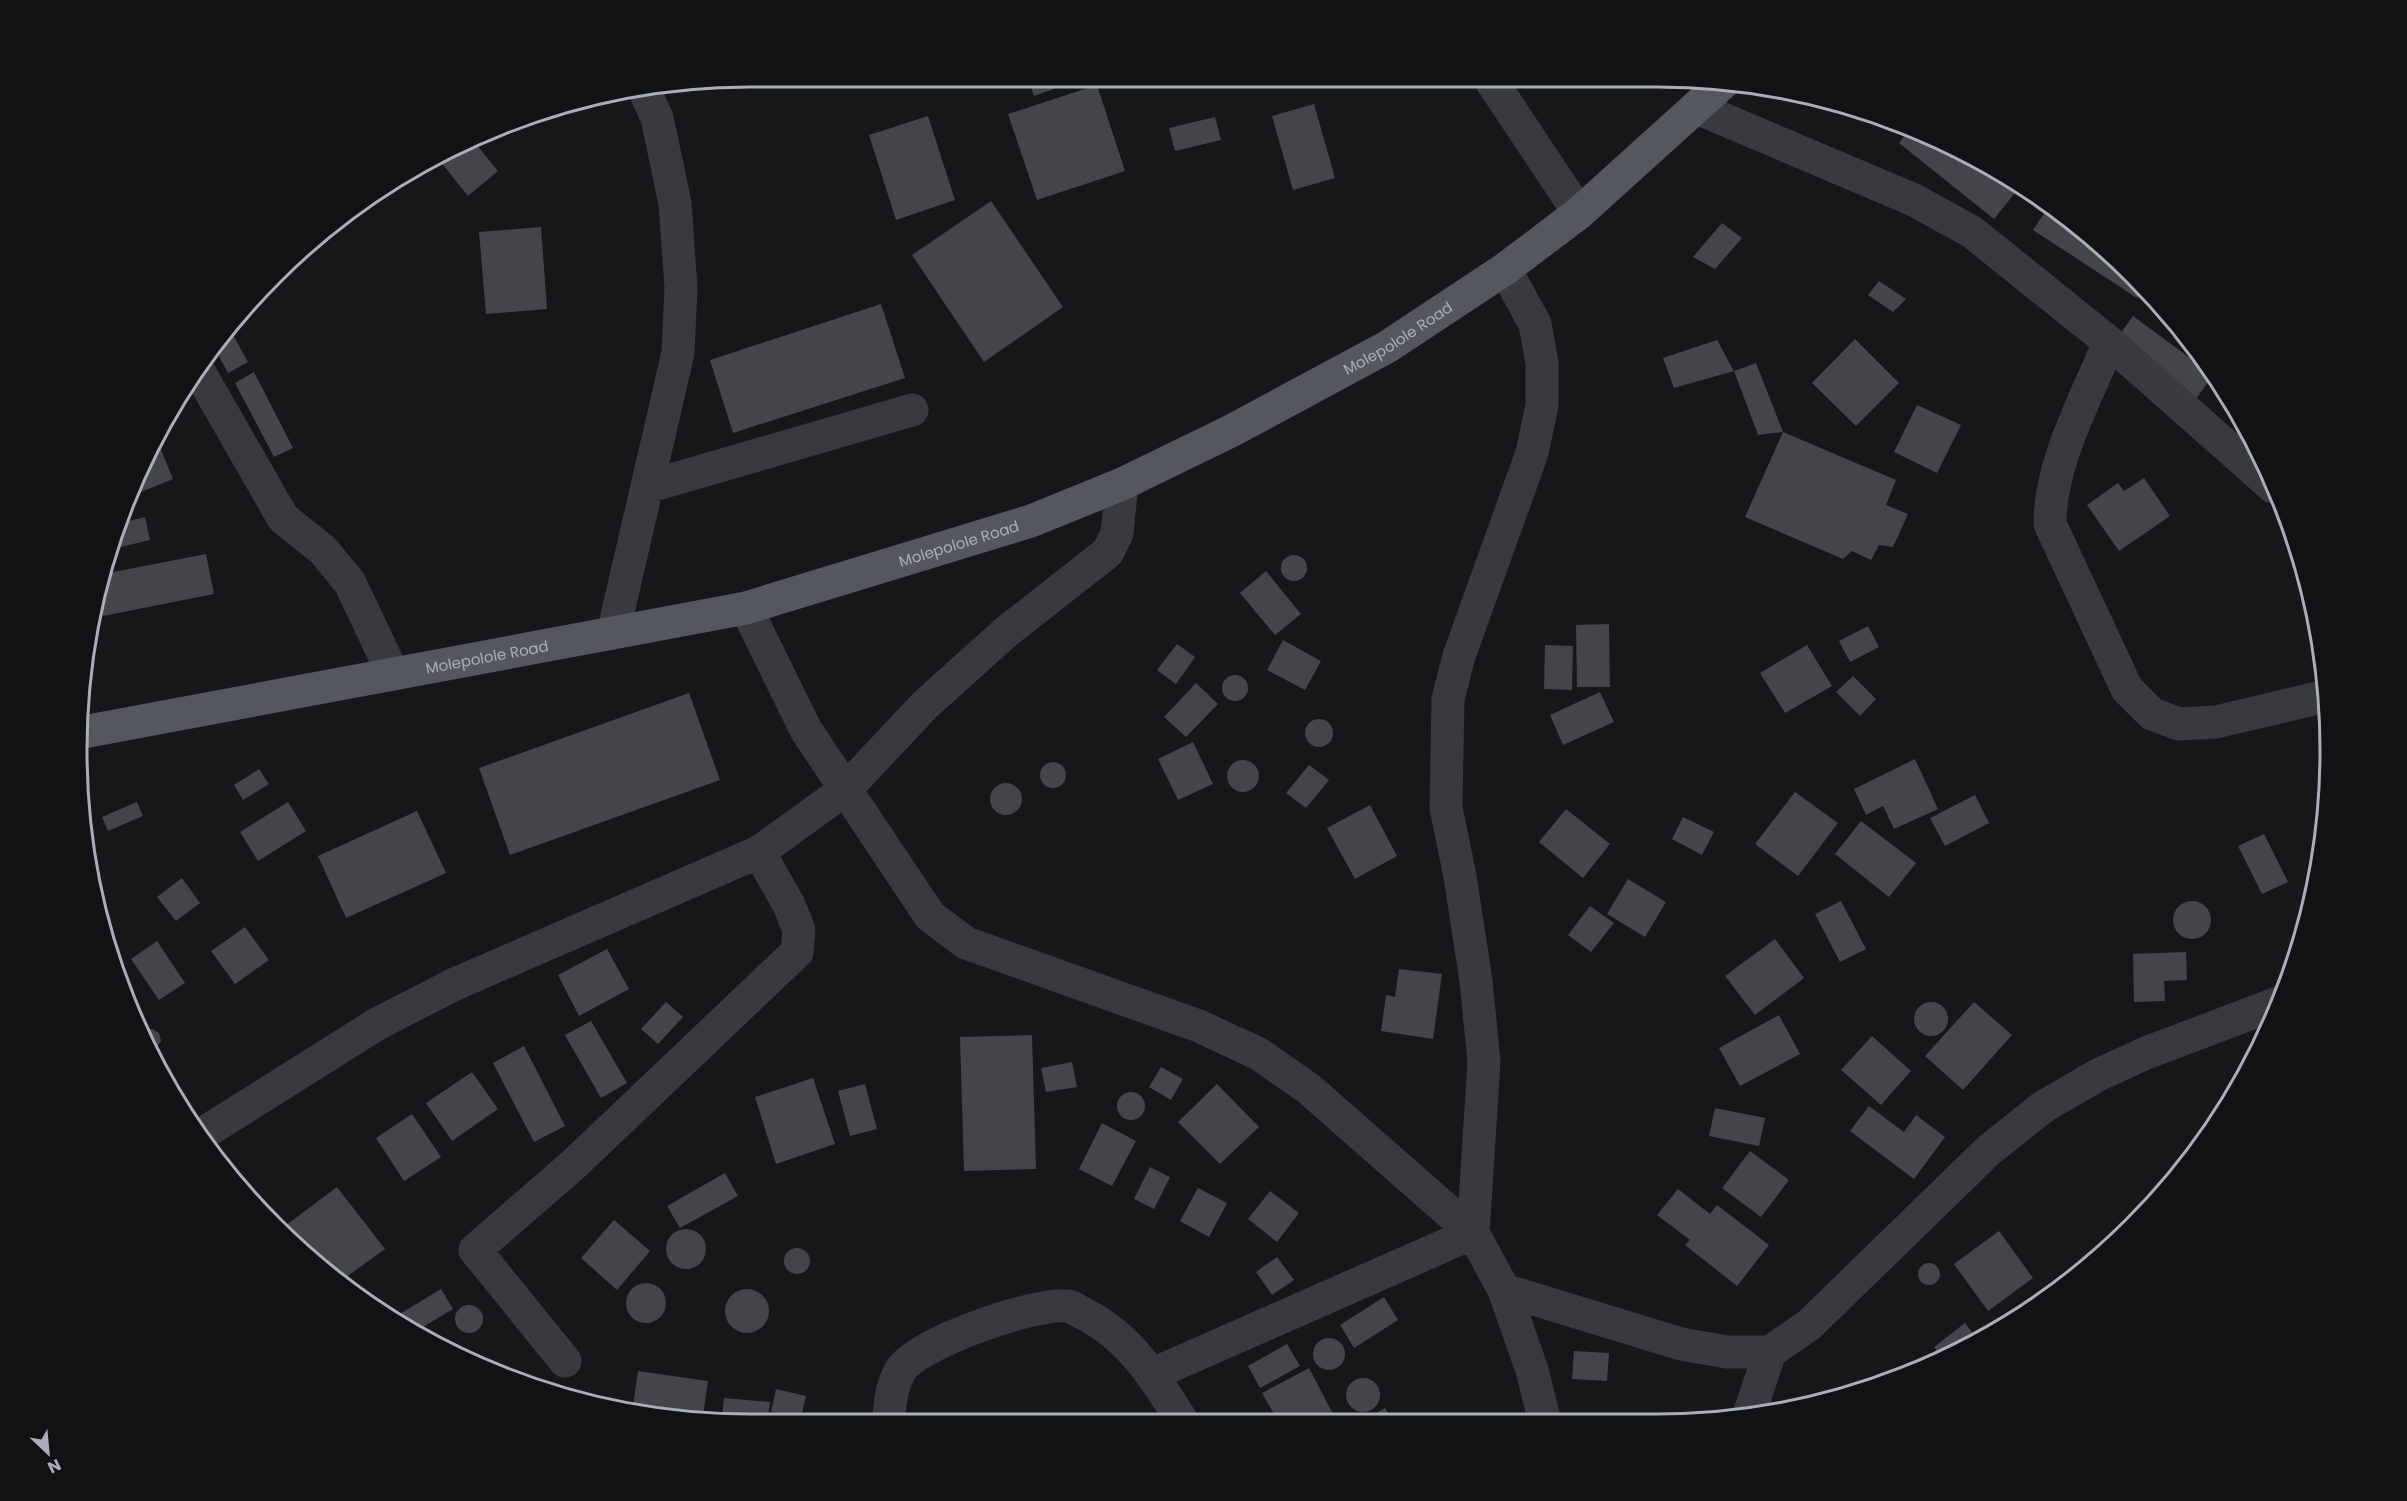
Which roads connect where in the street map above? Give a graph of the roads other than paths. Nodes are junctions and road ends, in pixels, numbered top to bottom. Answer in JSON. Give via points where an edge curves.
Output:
{"nodes":[{"id":1,"x":1495,"y":87,"type":"edge"},
{"id":2,"x":1716,"y":90,"type":"edge"},
{"id":3,"x":647,"y":96,"type":"edge"},
{"id":4,"x":1697,"y":108,"type":"junction"},
{"id":5,"x":1579,"y":213,"type":"junction"},
{"id":6,"x":1505,"y":270,"type":"junction"},
{"id":7,"x":2109,"y":342,"type":"junction"},
{"id":8,"x":202,"y":377,"type":"edge"},
{"id":9,"x":912,"y":410,"type":"dead end"},
{"id":10,"x":2260,"y":475,"type":"edge"},
{"id":11,"x":1122,"y":484,"type":"junction"},
{"id":12,"x":647,"y":487,"type":"junction"},
{"id":13,"x":746,"y":608,"type":"junction"},
{"id":14,"x":613,"y":633,"type":"junction"},
{"id":15,"x":393,"y":674,"type":"junction"},
{"id":16,"x":2318,"y":698,"type":"edge"},
{"id":17,"x":87,"y":731,"type":"edge"},
{"id":18,"x":846,"y":789,"type":"junction"},
{"id":19,"x":759,"y":852,"type":"junction"},
{"id":20,"x":2268,"y":1007,"type":"edge"},
{"id":21,"x":207,"y":1131,"type":"edge"},
{"id":22,"x":1473,"y":1233,"type":"junction"},
{"id":23,"x":1504,"y":1290,"type":"junction"},
{"id":24,"x":1770,"y":1352,"type":"junction"},
{"id":25,"x":565,"y":1361,"type":"dead end"},
{"id":26,"x":1153,"y":1374,"type":"junction"},
{"id":27,"x":1752,"y":1407,"type":"edge"},
{"id":28,"x":889,"y":1414,"type":"edge"},
{"id":29,"x":1178,"y":1414,"type":"edge"},
{"id":30,"x":1543,"y":1414,"type":"edge"}],
"edges":[{"from":1,"to":5,"type":"street"},
{"from":2,"to":4,"type":"main road","name":"Molepolole Road"},
{"from":3,"to":12,"type":"street","via":[[657,118],[675,203],[681,288],[678,353]]},
{"from":4,"to":5,"type":"main road","name":"Molepolole Road"},
{"from":4,"to":7,"type":"street","via":[[1914,200],[1972,232]]},
{"from":5,"to":6,"type":"main road","name":"Molepolole Road"},
{"from":6,"to":11,"type":"main road","name":"Molepolole Road","via":[[1388,347]]},
{"from":6,"to":22,"type":"street","via":[[1535,324],[1542,363],[1542,405],[1532,453],[1459,656],[1448,699],[1446,744],[1446,808],[1476,981],[1484,1062]]},
{"from":7,"to":10,"type":"street"},
{"from":7,"to":16,"type":"street","via":[[2057,470],[2050,499],[2050,524],[2127,689],[2152,714],[2179,724],[2216,723]]},
{"from":8,"to":15,"type":"street","via":[[284,518],[323,550],[350,583]]},
{"from":9,"to":12,"type":"street"},
{"from":11,"to":13,"type":"main road","name":"Molepolole Road","via":[[1031,522]]},
{"from":11,"to":18,"type":"street","via":[[1117,533],[1108,552],[1006,632],[933,698]]},
{"from":12,"to":14,"type":"street"},
{"from":13,"to":14,"type":"main road","name":"Molepolole Road"},
{"from":13,"to":18,"type":"street","via":[[806,730]]},
{"from":14,"to":15,"type":"main road","name":"Molepolole Road"},
{"from":15,"to":17,"type":"main road","name":"Molepolole Road"},
{"from":18,"to":19,"type":"street"},
{"from":18,"to":22,"type":"street","via":[[930,916],[966,943],[1200,1026],[1259,1054],[1310,1089]]},
{"from":19,"to":21,"type":"street","via":[[454,984],[377,1024]]},
{"from":19,"to":25,"type":"street","via":[[799,930],[797,952],[573,1165],[476,1250]]},
{"from":20,"to":24,"type":"street","via":[[2146,1053],[2043,1107],[1989,1150],[1809,1325]]},
{"from":22,"to":23,"type":"street"},
{"from":22,"to":26,"type":"street"},
{"from":23,"to":24,"type":"street","via":[[1681,1344],[1727,1352]]},
{"from":23,"to":30,"type":"street"},
{"from":24,"to":27,"type":"street"},
{"from":26,"to":28,"type":"street","via":[[1106,1325],[1069,1306],[1028,1310],[933,1344],[900,1370]]},
{"from":26,"to":29,"type":"street"}]}
